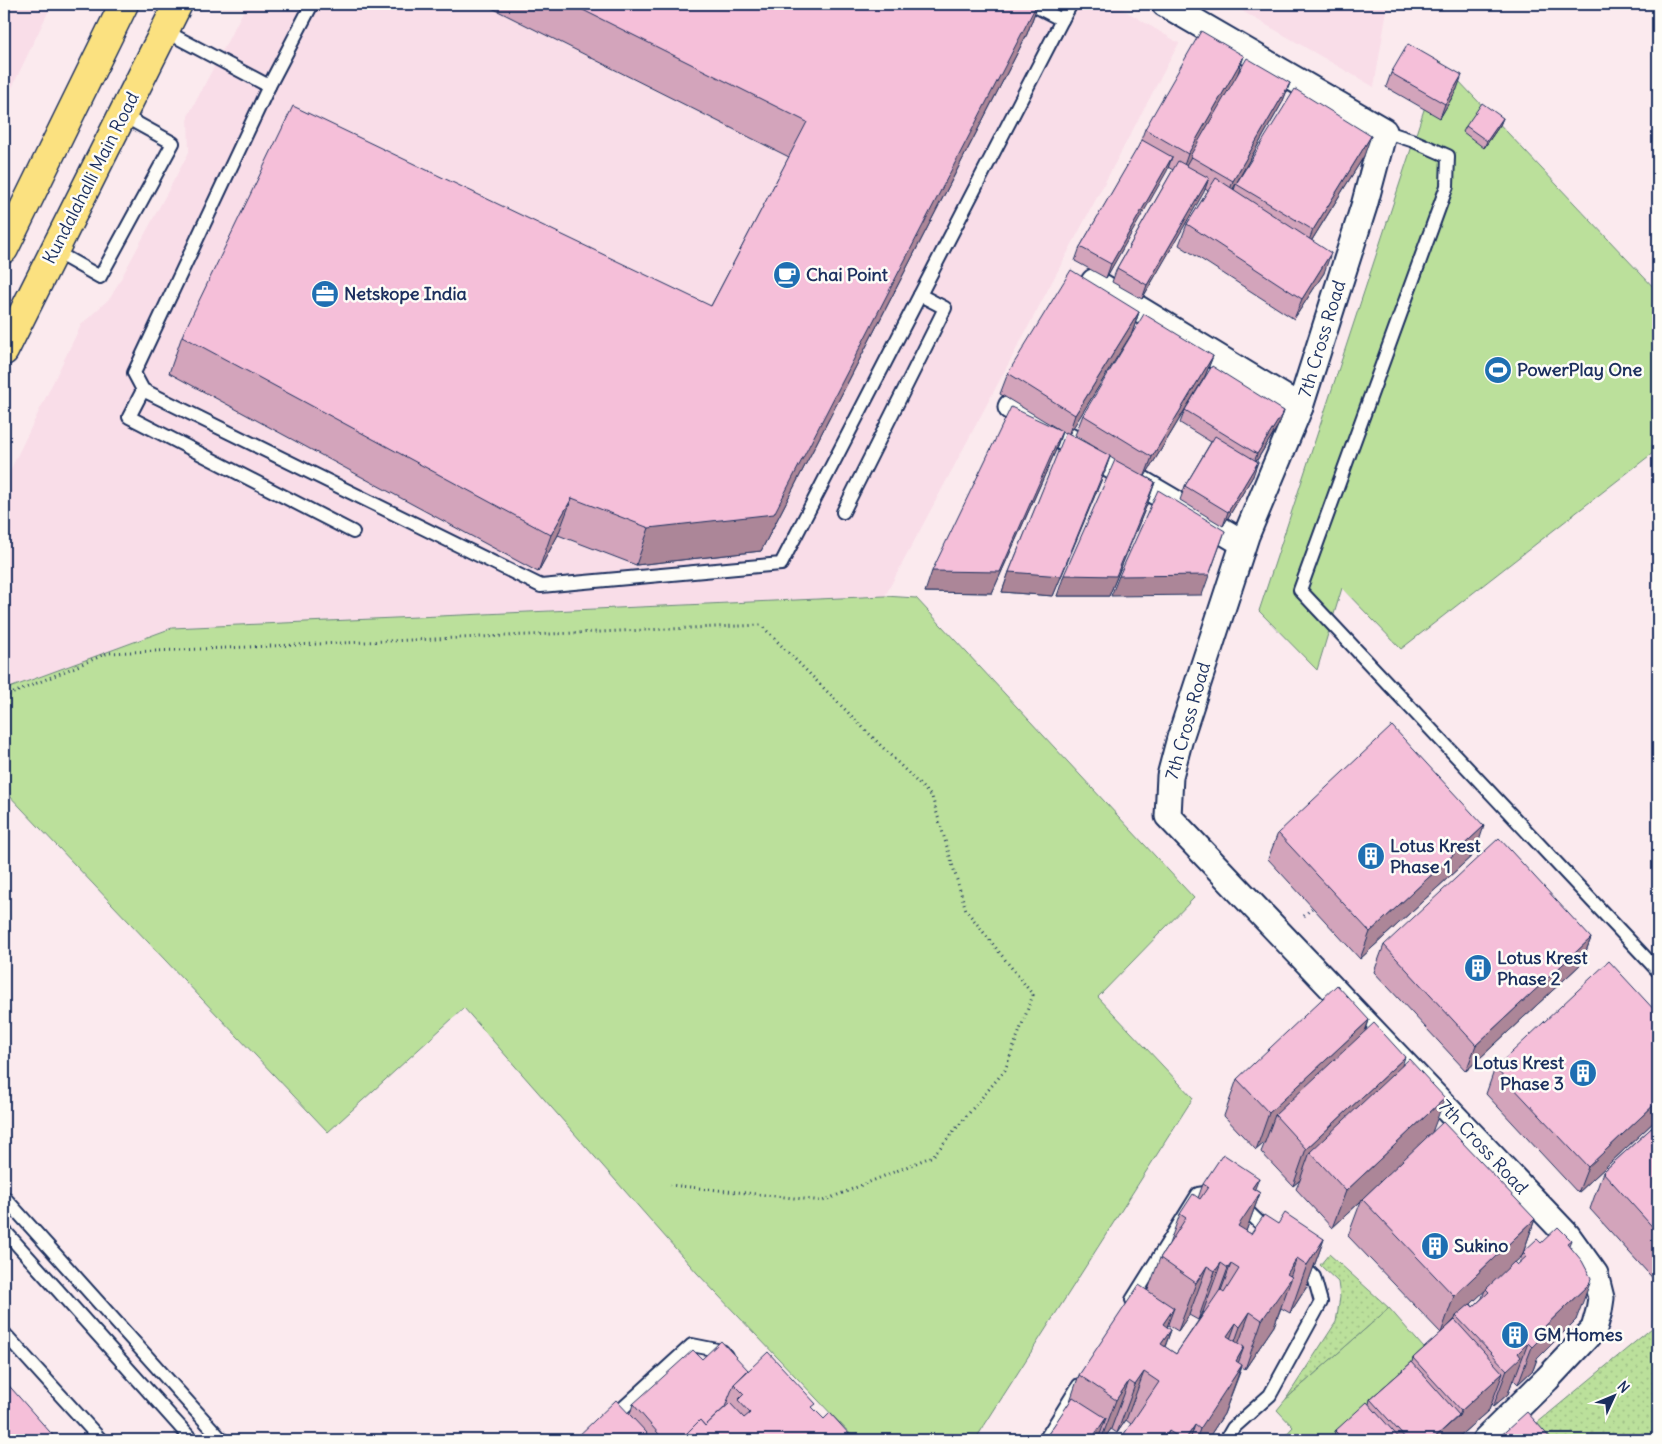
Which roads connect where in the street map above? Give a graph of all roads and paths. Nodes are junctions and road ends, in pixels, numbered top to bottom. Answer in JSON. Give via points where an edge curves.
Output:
{"nodes":[{"id":1,"x":124,"y":4,"type":"edge"},
{"id":2,"x":178,"y":4,"type":"edge"},
{"id":3,"x":312,"y":4,"type":"edge"},
{"id":4,"x":1031,"y":4,"type":"edge"},
{"id":5,"x":1071,"y":4,"type":"edge"},
{"id":6,"x":1165,"y":4,"type":"edge"},
{"id":7,"x":1062,"y":20,"type":"junction"},
{"id":8,"x":165,"y":31,"type":"junction"},
{"id":9,"x":269,"y":86,"type":"junction"},
{"id":10,"x":122,"y":115,"type":"junction"},
{"id":11,"x":1384,"y":132,"type":"junction"},
{"id":12,"x":4,"y":249,"type":"edge"},
{"id":13,"x":54,"y":251,"type":"junction"},
{"id":14,"x":1094,"y":282,"type":"edge"},
{"id":15,"x":920,"y":295,"type":"junction"},
{"id":16,"x":4,"y":351,"type":"edge"},
{"id":17,"x":143,"y":390,"type":"junction"},
{"id":18,"x":1011,"y":407,"type":"edge"},
{"id":19,"x":1300,"y":408,"type":"junction"},
{"id":20,"x":843,"y":512,"type":"dead end"},
{"id":21,"x":353,"y":532,"type":"dead end"},
{"id":22,"x":1243,"y":543,"type":"junction"},
{"id":23,"x":4,"y":697,"type":"edge"},
{"id":24,"x":1313,"y":908,"type":"dead end"},
{"id":25,"x":1302,"y":918,"type":"dead end"},
{"id":26,"x":1658,"y":972,"type":"edge"},
{"id":27,"x":670,"y":1185,"type":"dead end"},
{"id":28,"x":4,"y":1197,"type":"edge"},
{"id":29,"x":4,"y":1230,"type":"edge"},
{"id":30,"x":1280,"y":1243,"type":"edge"},
{"id":31,"x":1294,"y":1257,"type":"edge"},
{"id":32,"x":1126,"y":1309,"type":"edge"},
{"id":33,"x":4,"y":1333,"type":"edge"},
{"id":34,"x":736,"y":1366,"type":"edge"},
{"id":35,"x":1085,"y":1374,"type":"edge"},
{"id":36,"x":101,"y":1440,"type":"edge"},
{"id":37,"x":192,"y":1440,"type":"edge"},
{"id":38,"x":222,"y":1440,"type":"edge"},
{"id":39,"x":588,"y":1440,"type":"edge"},
{"id":40,"x":1045,"y":1440,"type":"edge"},
{"id":41,"x":1226,"y":1440,"type":"edge"},
{"id":42,"x":1485,"y":1440,"type":"edge"}],
"edges":[{"from":1,"to":12,"type":"main road"},
{"from":2,"to":8,"type":"main road","name":"Kundalahalli Main Road"},
{"from":3,"to":9,"type":"lane"},
{"from":4,"to":7,"type":"lane"},
{"from":5,"to":7,"type":"lane"},
{"from":6,"to":11,"type":"street"},
{"from":7,"to":15,"type":"lane"},
{"from":8,"to":9,"type":"lane"},
{"from":8,"to":10,"type":"main road","name":"Kundalahalli Main Road"},
{"from":9,"to":17,"type":"lane","via":[[134,373]]},
{"from":10,"to":13,"type":"main road","name":"Kundalahalli Main Road"},
{"from":10,"to":13,"type":"lane","via":[[173,143],[100,277]]},
{"from":11,"to":19,"type":"street","name":"7th Cross Road"},
{"from":11,"to":26,"type":"lane","via":[[1448,156],[1447,186],[1300,590]]},
{"from":13,"to":16,"type":"main road","name":"Kundalahalli Main Road"},
{"from":14,"to":19,"type":"street"},
{"from":15,"to":17,"type":"lane","via":[[781,564],[541,586]]},
{"from":15,"to":20,"type":"lane","via":[[945,308]]},
{"from":17,"to":21,"type":"lane","via":[[129,417]]},
{"from":18,"to":22,"type":"street"},
{"from":19,"to":22,"type":"street","name":"7th Cross Road"},
{"from":22,"to":42,"type":"street","name":"7th Cross Road","via":[[1180,738],[1170,776],[1168,816],[1567,1235],[1595,1274],[1601,1298],[1594,1328]]},
{"from":23,"to":27,"type":"path","via":[[108,653],[761,625],[932,797],[966,910],[1033,995],[1005,1070],[933,1156],[823,1201]]},
{"from":24,"to":25,"type":"path"},
{"from":28,"to":38,"type":"lane"},
{"from":29,"to":37,"type":"lane"},
{"from":30,"to":32,"type":"lane","via":[[1230,1194],[1198,1194]]},
{"from":31,"to":41,"type":"lane","via":[[1314,1277],[1321,1302],[1270,1395],[1233,1428]]},
{"from":33,"to":36,"type":"lane"},
{"from":34,"to":39,"type":"lane","via":[[722,1351],[692,1345]]},
{"from":35,"to":40,"type":"lane"}]}
